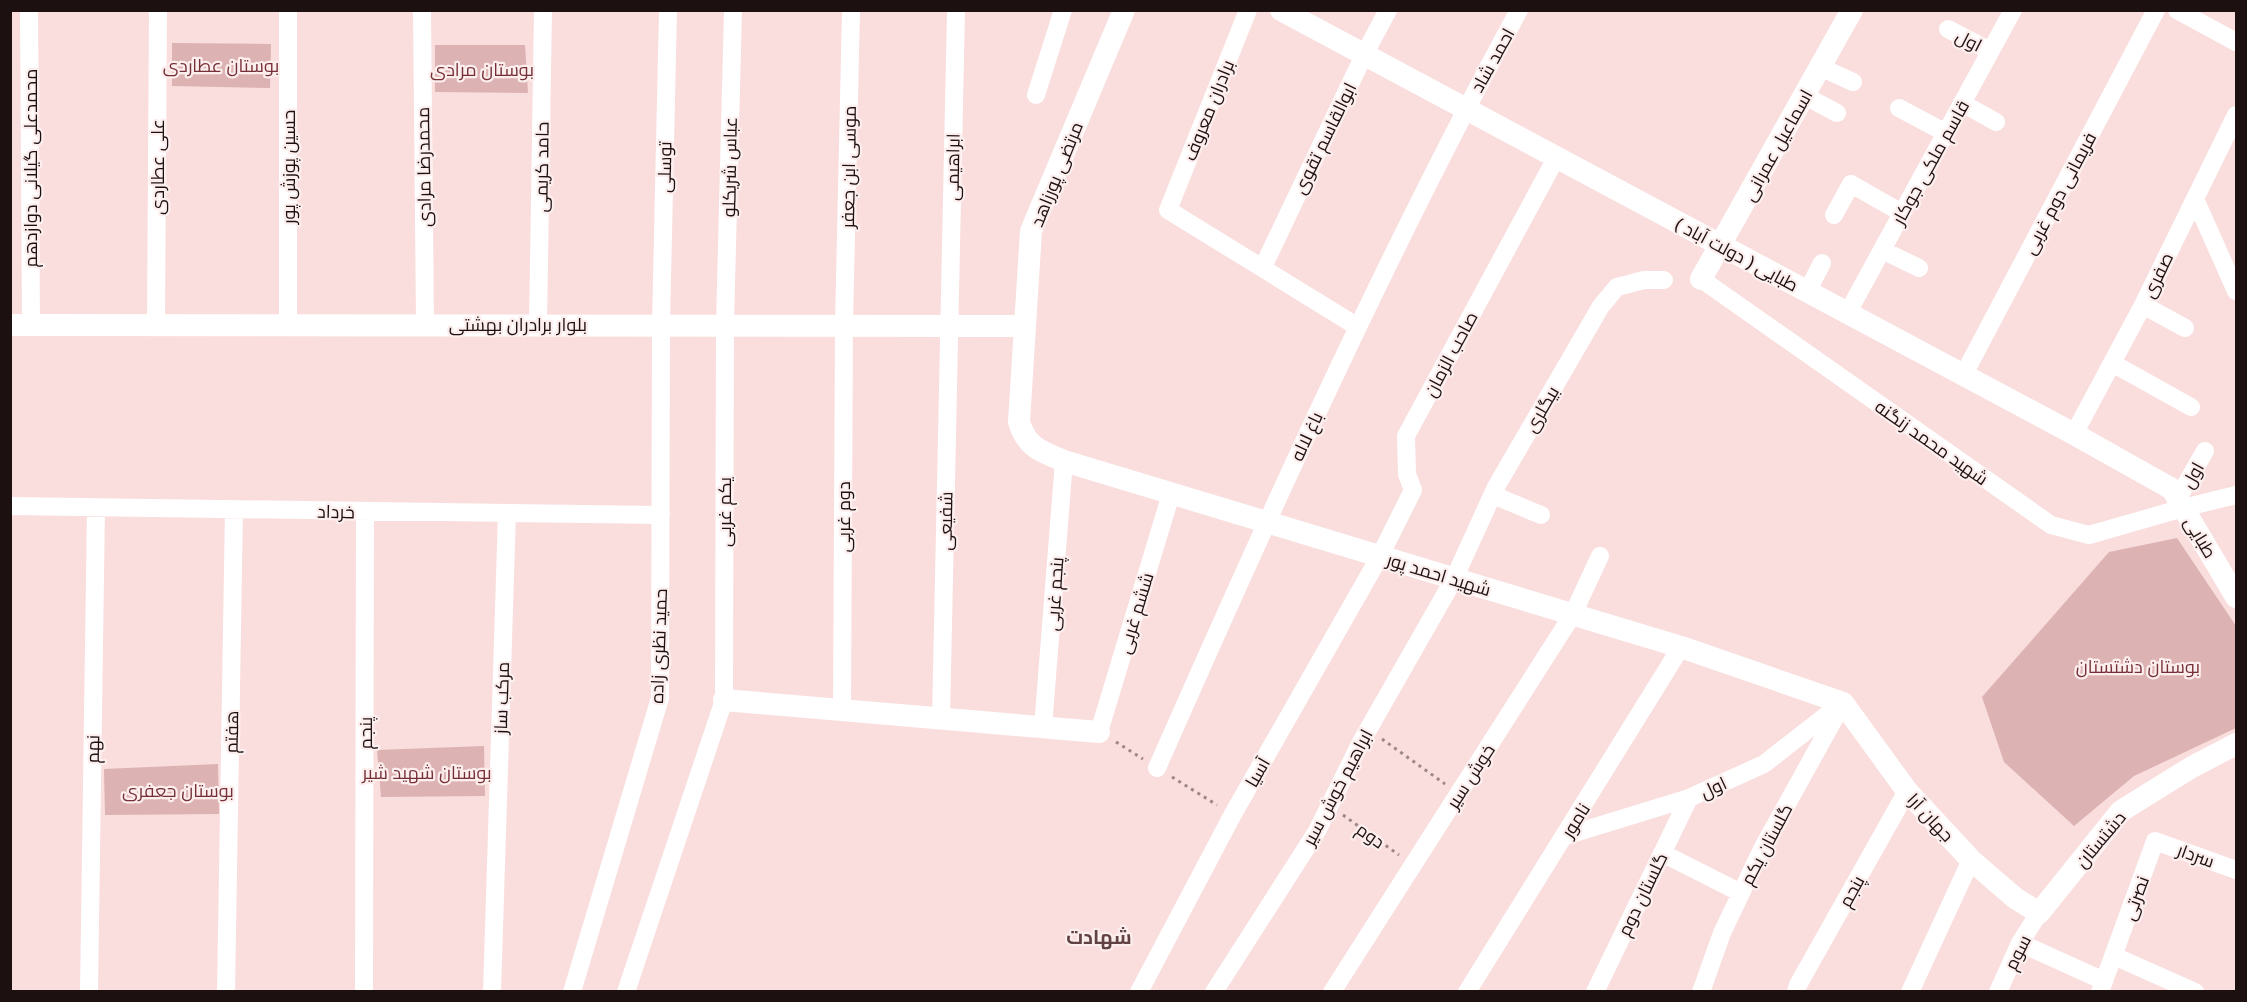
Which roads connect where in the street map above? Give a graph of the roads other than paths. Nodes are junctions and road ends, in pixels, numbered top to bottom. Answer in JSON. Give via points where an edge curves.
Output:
{"nodes":[{"id":1,"x":29,"y":10,"type":"edge"},
{"id":2,"x":158,"y":10,"type":"edge"},
{"id":3,"x":288,"y":10,"type":"edge"},
{"id":4,"x":422,"y":10,"type":"edge"},
{"id":5,"x":543,"y":10,"type":"edge"},
{"id":6,"x":668,"y":10,"type":"edge"},
{"id":7,"x":733,"y":10,"type":"edge"},
{"id":8,"x":851,"y":10,"type":"edge"},
{"id":9,"x":956,"y":10,"type":"edge"},
{"id":10,"x":1057,"y":10,"type":"edge"},
{"id":11,"x":1063,"y":10,"type":"edge"},
{"id":12,"x":1124,"y":10,"type":"edge"},
{"id":13,"x":1248,"y":10,"type":"edge"},
{"id":14,"x":1281,"y":10,"type":"edge"},
{"id":15,"x":1388,"y":10,"type":"edge"},
{"id":16,"x":1519,"y":10,"type":"edge"},
{"id":17,"x":1852,"y":10,"type":"edge"},
{"id":18,"x":2013,"y":10,"type":"edge"},
{"id":19,"x":2156,"y":10,"type":"edge"},
{"id":20,"x":2177,"y":10,"type":"edge"},
{"id":21,"x":1948,"y":29,"type":"dead end"},
{"id":22,"x":1056,"y":32,"type":"junction"},
{"id":23,"x":2236,"y":42,"type":"edge"},
{"id":24,"x":1990,"y":51,"type":"junction"},
{"id":25,"x":1364,"y":55,"type":"junction"},
{"id":26,"x":1821,"y":67,"type":"junction"},
{"id":27,"x":1853,"y":82,"type":"dead end"},
{"id":28,"x":1036,"y":95,"type":"dead end"},
{"id":29,"x":1805,"y":96,"type":"junction"},
{"id":30,"x":1962,"y":103,"type":"junction"},
{"id":31,"x":1899,"y":108,"type":"dead end"},
{"id":32,"x":1465,"y":110,"type":"junction"},
{"id":33,"x":1837,"y":114,"type":"dead end"},
{"id":34,"x":2236,"y":115,"type":"edge"},
{"id":35,"x":1996,"y":122,"type":"dead end"},
{"id":36,"x":1946,"y":133,"type":"junction"},
{"id":37,"x":1556,"y":158,"type":"junction"},
{"id":38,"x":2195,"y":199,"type":"junction"},
{"id":39,"x":1902,"y":213,"type":"junction"},
{"id":40,"x":1834,"y":215,"type":"dead end"},
{"id":41,"x":1722,"y":245,"type":"junction"},
{"id":42,"x":1882,"y":250,"type":"junction"},
{"id":43,"x":1822,"y":263,"type":"dead end"},
{"id":44,"x":1263,"y":267,"type":"junction"},
{"id":45,"x":1919,"y":268,"type":"dead end"},
{"id":46,"x":1701,"y":279,"type":"joint"},
{"id":47,"x":1664,"y":280,"type":"dead end"},
{"id":48,"x":2236,"y":291,"type":"edge"},
{"id":49,"x":1808,"y":292,"type":"junction"},
{"id":50,"x":2143,"y":305,"type":"junction"},
{"id":51,"x":1847,"y":314,"type":"junction"},
{"id":52,"x":156,"y":324,"type":"junction"},
{"id":53,"x":288,"y":324,"type":"junction"},
{"id":54,"x":425,"y":324,"type":"junction"},
{"id":55,"x":538,"y":324,"type":"junction"},
{"id":56,"x":661,"y":324,"type":"junction"},
{"id":57,"x":725,"y":324,"type":"junction"},
{"id":58,"x":844,"y":324,"type":"junction"},
{"id":59,"x":949,"y":324,"type":"junction"},
{"id":60,"x":21,"y":325,"type":"edge"},
{"id":61,"x":1025,"y":326,"type":"junction"},
{"id":62,"x":1358,"y":327,"type":"junction"},
{"id":63,"x":2185,"y":328,"type":"dead end"},
{"id":64,"x":2112,"y":363,"type":"junction"},
{"id":65,"x":1963,"y":376,"type":"junction"},
{"id":66,"x":2191,"y":408,"type":"dead end"},
{"id":67,"x":2074,"y":434,"type":"junction"},
{"id":68,"x":1035,"y":448,"type":"joint"},
{"id":69,"x":2205,"y":451,"type":"dead end"},
{"id":70,"x":1064,"y":461,"type":"junction"},
{"id":71,"x":1171,"y":494,"type":"junction"},
{"id":72,"x":1493,"y":495,"type":"junction"},
{"id":73,"x":2236,"y":495,"type":"edge"},
{"id":74,"x":2181,"y":503,"type":"junction"},
{"id":75,"x":10,"y":506,"type":"edge"},
{"id":76,"x":96,"y":507,"type":"junction"},
{"id":77,"x":234,"y":509,"type":"junction"},
{"id":78,"x":365,"y":511,"type":"junction"},
{"id":79,"x":507,"y":513,"type":"junction"},
{"id":80,"x":661,"y":515,"type":"junction"},
{"id":81,"x":1541,"y":515,"type":"dead end"},
{"id":82,"x":1265,"y":522,"type":"junction"},
{"id":83,"x":1380,"y":556,"type":"junction"},
{"id":84,"x":1600,"y":556,"type":"dead end"},
{"id":85,"x":1454,"y":579,"type":"junction"},
{"id":86,"x":2236,"y":597,"type":"edge"},
{"id":87,"x":1573,"y":615,"type":"junction"},
{"id":88,"x":1681,"y":647,"type":"junction"},
{"id":89,"x":724,"y":700,"type":"junction"},
{"id":90,"x":1843,"y":703,"type":"junction"},
{"id":91,"x":842,"y":710,"type":"junction"},
{"id":92,"x":941,"y":718,"type":"junction"},
{"id":93,"x":1043,"y":727,"type":"junction"},
{"id":94,"x":1099,"y":732,"type":"joint"},
{"id":95,"x":2236,"y":744,"type":"edge"},
{"id":96,"x":1157,"y":768,"type":"dead end"},
{"id":97,"x":1907,"y":791,"type":"junction"},
{"id":98,"x":1689,"y":798,"type":"junction"},
{"id":99,"x":1565,"y":836,"type":"junction"},
{"id":100,"x":2155,"y":841,"type":"joint"},
{"id":101,"x":1662,"y":853,"type":"junction"},
{"id":102,"x":1971,"y":860,"type":"junction"},
{"id":103,"x":2236,"y":870,"type":"edge"},
{"id":104,"x":1741,"y":893,"type":"junction"},
{"id":105,"x":2039,"y":913,"type":"junction"},
{"id":106,"x":2020,"y":943,"type":"junction"},
{"id":107,"x":2114,"y":956,"type":"junction"},
{"id":108,"x":2102,"y":986,"type":"edge"},
{"id":109,"x":2190,"y":991,"type":"edge"},
{"id":110,"x":89,"y":992,"type":"edge"},
{"id":111,"x":226,"y":992,"type":"edge"},
{"id":112,"x":364,"y":992,"type":"edge"},
{"id":113,"x":492,"y":992,"type":"edge"},
{"id":114,"x":572,"y":992,"type":"edge"},
{"id":115,"x":626,"y":992,"type":"edge"},
{"id":116,"x":1139,"y":992,"type":"edge"},
{"id":117,"x":1214,"y":992,"type":"edge"},
{"id":118,"x":1332,"y":992,"type":"edge"},
{"id":119,"x":1467,"y":992,"type":"edge"},
{"id":120,"x":1595,"y":992,"type":"edge"},
{"id":121,"x":1701,"y":992,"type":"edge"},
{"id":122,"x":1796,"y":992,"type":"edge"},
{"id":123,"x":1910,"y":992,"type":"edge"},
{"id":124,"x":1998,"y":992,"type":"edge"}],
"edges":[{"from":1,"to":60,"type":"street","name":"محمدعلی گیلانی دوازدهم"},
{"from":2,"to":52,"type":"street","name":"علی عطاردی"},
{"from":3,"to":53,"type":"street","name":"حسین پوزش پور"},
{"from":4,"to":54,"type":"street","name":"محمدرضا مرادی"},
{"from":5,"to":55,"type":"street","name":"حامد کریمی"},
{"from":6,"to":56,"type":"street","name":"توسلی"},
{"from":7,"to":57,"type":"street","name":"عباس شریکلو"},
{"from":8,"to":58,"type":"street","name":"موسی ابن جعفر"},
{"from":9,"to":59,"type":"street","name":"ابراهیمی"},
{"from":10,"to":22,"type":"street"},
{"from":11,"to":22,"type":"street"},
{"from":12,"to":61,"type":"street","name":"مرتضی پورزاهد","via":[[1031,231]]},
{"from":13,"to":44,"type":"street","name":"برادران معروف","via":[[1168,210]]},
{"from":14,"to":25,"type":"street","name":"طبایی ( دولت آباد )"},
{"from":15,"to":25,"type":"street","name":"ابوالقاسم تقوی"},
{"from":16,"to":32,"type":"street","name":"احمد شاد"},
{"from":17,"to":26,"type":"street","name":"اسماعیل عمرانی"},
{"from":18,"to":24,"type":"street","name":"قاسم ملکی جوکار"},
{"from":19,"to":65,"type":"street","name":"فریمانی دوم غربی"},
{"from":20,"to":23,"type":"street"},
{"from":21,"to":24,"type":"street","name":"اول"},
{"from":22,"to":28,"type":"street"},
{"from":24,"to":30,"type":"street","name":"قاسم ملکی جوکار"},
{"from":25,"to":32,"type":"street","name":"طبایی ( دولت آباد )"},
{"from":25,"to":44,"type":"street","name":"ابوالقاسم تقوی"},
{"from":26,"to":27,"type":"street"},
{"from":26,"to":29,"type":"street","name":"اسماعیل عمرانی"},
{"from":29,"to":33,"type":"street"},
{"from":29,"to":41,"type":"street","name":"اسماعیل عمرانی"},
{"from":30,"to":35,"type":"street"},
{"from":30,"to":36,"type":"street","name":"قاسم ملکی جوکار"},
{"from":31,"to":36,"type":"street"},
{"from":32,"to":37,"type":"street","name":"طبایی ( دولت آباد )"},
{"from":32,"to":62,"type":"street","name":"باغ لاله"},
{"from":34,"to":38,"type":"street","name":"صفری"},
{"from":36,"to":39,"type":"street","name":"قاسم ملکی جوکار"},
{"from":37,"to":41,"type":"street","name":"طبایی ( دولت آباد )"},
{"from":37,"to":83,"type":"street","name":"صاحب الزمان","via":[[1406,436],[1407,474],[1413,490]]},
{"from":38,"to":48,"type":"street"},
{"from":38,"to":50,"type":"street","name":"صفری"},
{"from":39,"to":40,"type":"street","via":[[1851,184]]},
{"from":39,"to":42,"type":"street","name":"قاسم ملکی جوکار"},
{"from":41,"to":46,"type":"street","name":"اسماعیل عمرانی"},
{"from":41,"to":49,"type":"street","name":"طبایی ( دولت آباد )"},
{"from":42,"to":45,"type":"street"},
{"from":42,"to":51,"type":"street","name":"قاسم ملکی جوکار"},
{"from":43,"to":49,"type":"street"},
{"from":44,"to":62,"type":"street"},
{"from":46,"to":74,"type":"street","name":"شهید محمد زنگنه","via":[[2051,525],[2089,535]]},
{"from":47,"to":72,"type":"street","name":"بیگلری","via":[[1617,286],[1606,299]]},
{"from":49,"to":51,"type":"street","name":"طبایی ( دولت آباد )"},
{"from":50,"to":63,"type":"street"},
{"from":50,"to":64,"type":"street","name":"صفری"},
{"from":51,"to":65,"type":"street","name":"طبایی ( دولت آباد )"},
{"from":52,"to":53,"type":"street","name":"بلوار برادران بهشتی"},
{"from":52,"to":60,"type":"street","name":"بلوار برادران بهشتی"},
{"from":53,"to":54,"type":"street","name":"بلوار برادران بهشتی"},
{"from":54,"to":55,"type":"street","name":"بلوار برادران بهشتی"},
{"from":55,"to":56,"type":"street","name":"بلوار برادران بهشتی"},
{"from":56,"to":57,"type":"street","name":"بلوار برادران بهشتی"},
{"from":56,"to":80,"type":"street","name":"حمید نظری زاده"},
{"from":57,"to":58,"type":"street","name":"بلوار برادران بهشتی"},
{"from":57,"to":89,"type":"street","name":"یکم غربی"},
{"from":58,"to":59,"type":"street","name":"بلوار برادران بهشتی"},
{"from":58,"to":91,"type":"street","name":"دوم غربی"},
{"from":59,"to":61,"type":"street","name":"بلوار برادران بهشتی"},
{"from":59,"to":92,"type":"street","name":"شفیعی"},
{"from":61,"to":68,"type":"street","name":"مرتضی پورزاهد","via":[[1019,422],[1023,435]]},
{"from":62,"to":82,"type":"street","name":"باغ لاله"},
{"from":64,"to":66,"type":"street"},
{"from":64,"to":67,"type":"street","name":"صفری"},
{"from":65,"to":67,"type":"street","name":"طبایی ( دولت آباد )"},
{"from":67,"to":74,"type":"street","name":"طبایی ( دولت آباد )","via":[[2172,489]]},
{"from":68,"to":70,"type":"street","name":"شهید احمد پور"},
{"from":69,"to":74,"type":"street","name":"اول"},
{"from":70,"to":71,"type":"street","name":"شهید احمد پور"},
{"from":70,"to":93,"type":"street","name":"پنجم غربی"},
{"from":71,"to":82,"type":"street","name":"شهید احمد پور"},
{"from":71,"to":94,"type":"street","name":"ششم غربی"},
{"from":72,"to":81,"type":"street"},
{"from":72,"to":85,"type":"street","name":"بیگلری"},
{"from":73,"to":74,"type":"street","name":"شهید محمد زنگنه"},
{"from":74,"to":86,"type":"street","name":"طبایی"},
{"from":75,"to":76,"type":"street","name":"خرداد"},
{"from":76,"to":77,"type":"street","name":"خرداد"},
{"from":76,"to":110,"type":"street","name":"نهم"},
{"from":77,"to":78,"type":"street","name":"خرداد"},
{"from":77,"to":111,"type":"street","name":"هفتم"},
{"from":78,"to":79,"type":"street","name":"خرداد"},
{"from":78,"to":112,"type":"street","name":"پنجم"},
{"from":79,"to":80,"type":"street","name":"خرداد"},
{"from":79,"to":113,"type":"street","name":"مرکب ساز"},
{"from":80,"to":114,"type":"street","name":"حمید نظری زاده","via":[[660,698]]},
{"from":82,"to":83,"type":"street","name":"شهید احمد پور"},
{"from":82,"to":96,"type":"street","name":"باغ لاله"},
{"from":83,"to":85,"type":"street","name":"شهید احمد پور"},
{"from":83,"to":116,"type":"street","name":"آسیا","via":[[1233,814]]},
{"from":84,"to":87,"type":"street","name":"خوش سیر"},
{"from":85,"to":87,"type":"street","name":"شهید احمد پور"},
{"from":85,"to":117,"type":"street","name":"ابراهیم خوش سیر","via":[[1368,729],[1317,831]]},
{"from":87,"to":88,"type":"street","name":"شهید احمد پور"},
{"from":87,"to":118,"type":"street","name":"خوش سیر"},
{"from":88,"to":90,"type":"street","name":"شهید احمد پور"},
{"from":88,"to":99,"type":"street","name":"نامور"},
{"from":89,"to":91,"type":"street"},
{"from":89,"to":115,"type":"street","name":"یکم غربی"},
{"from":90,"to":97,"type":"street","name":"جهان آرا"},
{"from":90,"to":98,"type":"street","name":"اول","via":[[1764,764]]},
{"from":90,"to":104,"type":"street","name":"گلستان یکم"},
{"from":91,"to":92,"type":"street"},
{"from":92,"to":93,"type":"street"},
{"from":93,"to":94,"type":"street"},
{"from":95,"to":105,"type":"street","name":"دشتستان","via":[[2192,766],[2121,811]]},
{"from":97,"to":102,"type":"street","name":"جهان آرا"},
{"from":97,"to":122,"type":"street","name":"پنجم"},
{"from":98,"to":99,"type":"street","name":"اول"},
{"from":98,"to":101,"type":"street","name":"گلستان دوم"},
{"from":99,"to":119,"type":"street","name":"نامور"},
{"from":100,"to":103,"type":"street","name":"سردار"},
{"from":100,"to":107,"type":"street","name":"نصرتی"},
{"from":101,"to":104,"type":"street"},
{"from":101,"to":120,"type":"street","name":"گلستان دوم"},
{"from":102,"to":105,"type":"street","name":"جهان آرا"},
{"from":102,"to":123,"type":"street"},
{"from":104,"to":121,"type":"street","name":"گلستان یکم"},
{"from":105,"to":106,"type":"street","name":"سوم"},
{"from":106,"to":108,"type":"street"},
{"from":106,"to":124,"type":"street","name":"سوم"},
{"from":107,"to":108,"type":"street"},
{"from":107,"to":109,"type":"street"}]}
